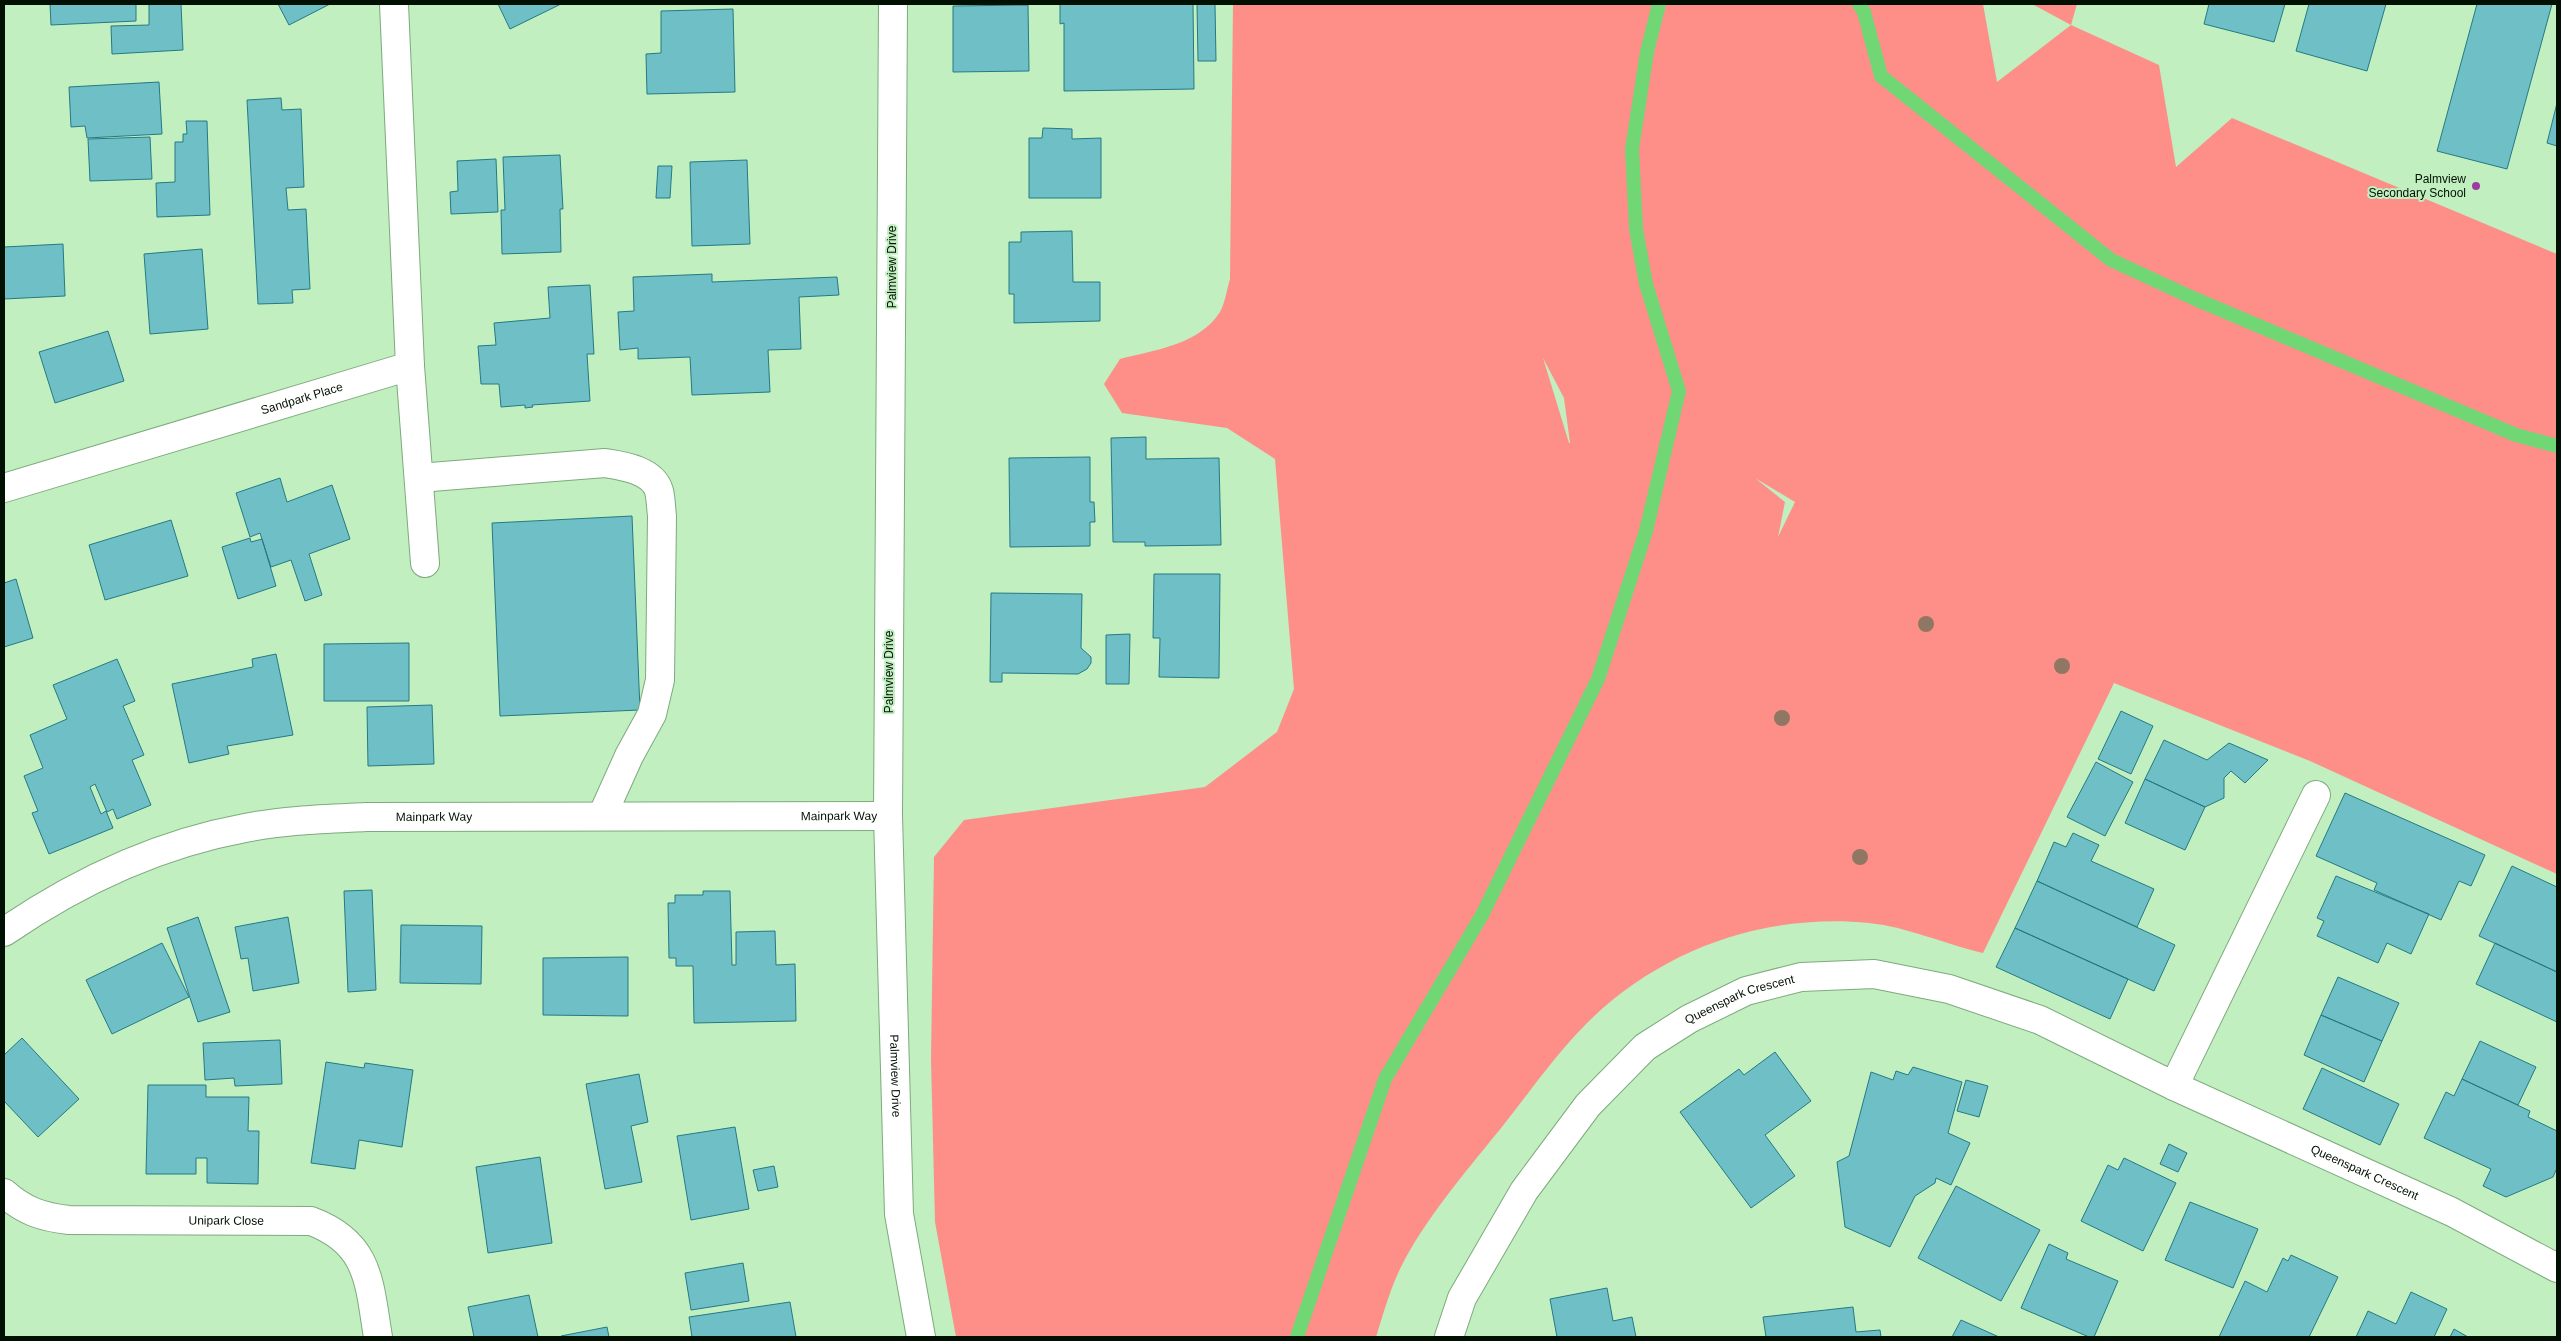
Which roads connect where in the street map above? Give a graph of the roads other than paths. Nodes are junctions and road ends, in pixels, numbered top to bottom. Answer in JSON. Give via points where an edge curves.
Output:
{"nodes":[{"id":1,"x":394,"y":4,"type":"edge"},
{"id":2,"x":892,"y":4,"type":"edge"},
{"id":3,"x":410,"y":366,"type":"junction"},
{"id":4,"x":419,"y":478,"type":"junction"},
{"id":5,"x":4,"y":488,"type":"edge"},
{"id":6,"x":425,"y":563,"type":"dead end"},
{"id":7,"x":2316,"y":795,"type":"dead end"},
{"id":8,"x":602,"y":816,"type":"junction"},
{"id":9,"x":888,"y":816,"type":"junction"},
{"id":10,"x":4,"y":932,"type":"edge"},
{"id":11,"x":2174,"y":1086,"type":"junction"},
{"id":12,"x":4,"y":1192,"type":"edge"},
{"id":13,"x":2555,"y":1262,"type":"edge"},
{"id":14,"x":378,"y":1337,"type":"edge"},
{"id":15,"x":921,"y":1337,"type":"edge"},
{"id":16,"x":1449,"y":1337,"type":"edge"}],
"edges":[{"from":1,"to":3,"type":"street"},
{"from":2,"to":9,"type":"street","name":"Palmview Drive"},
{"from":3,"to":4,"type":"street"},
{"from":3,"to":5,"type":"street","name":"Sandpark Place"},
{"from":4,"to":6,"type":"street"},
{"from":4,"to":8,"type":"street","via":[[605,463],[630,467],[646,475],[659,490],[662,516],[660,680],[652,714]]},
{"from":7,"to":11,"type":"street"},
{"from":8,"to":9,"type":"street","name":"Mainpark Way"},
{"from":8,"to":10,"type":"street","name":"Mainpark Way","via":[[366,817],[303,820],[245,828],[130,861],[76,887]]},
{"from":9,"to":15,"type":"street","name":"Palmview Drive","via":[[899,1214]]},
{"from":11,"to":13,"type":"street","name":"Queenspark Crescent"},
{"from":11,"to":16,"type":"street","name":"Queenspark Crescent","via":[[2040,1020],[1949,989],[1874,974],[1801,977],[1746,991],[1689,1019],[1646,1047],[1588,1105],[1524,1191],[1462,1298]]},
{"from":12,"to":14,"type":"street","name":"Unipark Close","via":[[28,1211],[69,1220],[311,1221],[327,1227],[340,1235],[361,1261],[370,1286]]}]}
